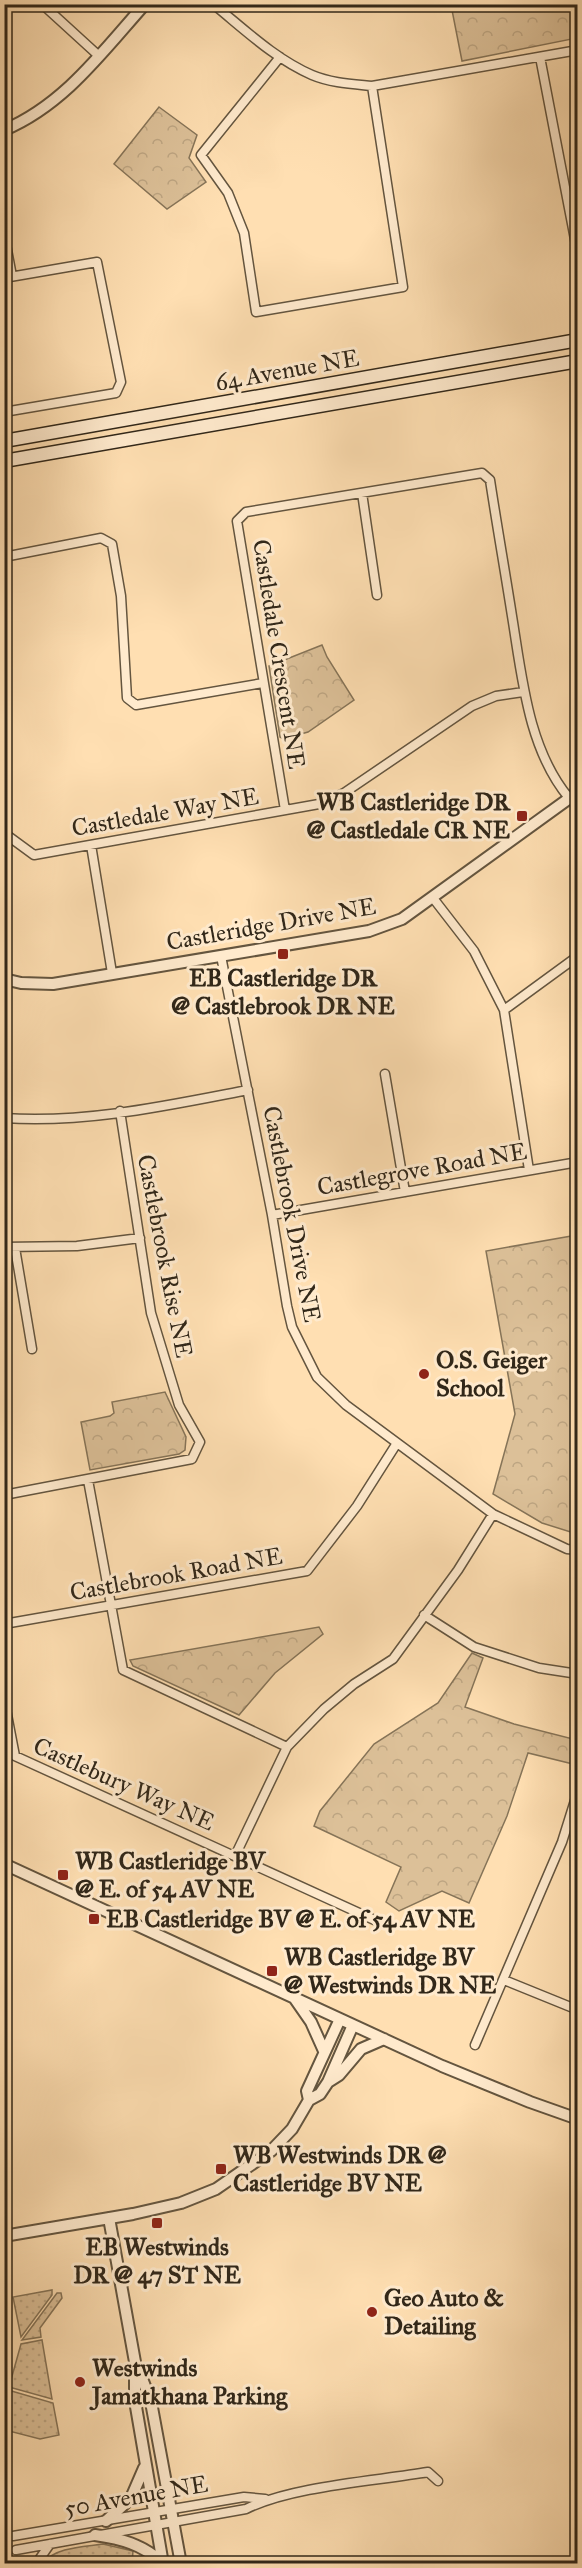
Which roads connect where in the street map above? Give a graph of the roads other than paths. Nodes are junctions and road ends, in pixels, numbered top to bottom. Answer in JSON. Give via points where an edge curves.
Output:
{"nodes":[{"id":1,"x":42,"y":4,"type":"edge"},
{"id":2,"x":145,"y":4,"type":"edge"},
{"id":3,"x":213,"y":4,"type":"edge"},
{"id":4,"x":578,"y":50,"type":"edge"},
{"id":5,"x":99,"y":56,"type":"junction"},
{"id":6,"x":280,"y":57,"type":"junction"},
{"id":7,"x":540,"y":57,"type":"junction"},
{"id":8,"x":372,"y":86,"type":"junction"},
{"id":9,"x":4,"y":130,"type":"edge"},
{"id":10,"x":4,"y":234,"type":"edge"},
{"id":11,"x":578,"y":255,"type":"edge"},
{"id":12,"x":8,"y":277,"type":"edge"},
{"id":13,"x":578,"y":340,"type":"edge"},
{"id":14,"x":578,"y":361,"type":"edge"},
{"id":15,"x":4,"y":412,"type":"edge"},
{"id":16,"x":4,"y":441,"type":"edge"},
{"id":17,"x":4,"y":461,"type":"edge"},
{"id":18,"x":362,"y":494,"type":"junction"},
{"id":19,"x":4,"y":557,"type":"edge"},
{"id":20,"x":377,"y":595,"type":"dead end"},
{"id":21,"x":263,"y":683,"type":"junction"},
{"id":22,"x":524,"y":692,"type":"junction"},
{"id":23,"x":573,"y":795,"type":"edge"},
{"id":24,"x":285,"y":810,"type":"junction"},
{"id":25,"x":4,"y":833,"type":"edge"},
{"id":26,"x":91,"y":845,"type":"junction"},
{"id":27,"x":433,"y":898,"type":"junction"},
{"id":28,"x":221,"y":956,"type":"junction"},
{"id":29,"x":578,"y":956,"type":"edge"},
{"id":30,"x":112,"y":973,"type":"junction"},
{"id":31,"x":4,"y":979,"type":"edge"},
{"id":32,"x":504,"y":1010,"type":"junction"},
{"id":33,"x":385,"y":1074,"type":"dead end"},
{"id":34,"x":248,"y":1090,"type":"junction"},
{"id":35,"x":120,"y":1111,"type":"junction"},
{"id":36,"x":4,"y":1118,"type":"edge"},
{"id":37,"x":578,"y":1162,"type":"edge"},
{"id":38,"x":529,"y":1170,"type":"junction"},
{"id":39,"x":405,"y":1192,"type":"junction"},
{"id":40,"x":272,"y":1215,"type":"junction"},
{"id":41,"x":140,"y":1238,"type":"junction"},
{"id":42,"x":4,"y":1247,"type":"edge"},
{"id":43,"x":15,"y":1248,"type":"junction"},
{"id":44,"x":32,"y":1349,"type":"dead end"},
{"id":45,"x":397,"y":1443,"type":"junction"},
{"id":46,"x":88,"y":1480,"type":"junction"},
{"id":47,"x":4,"y":1495,"type":"edge"},
{"id":48,"x":493,"y":1514,"type":"junction"},
{"id":49,"x":578,"y":1550,"type":"edge"},
{"id":50,"x":112,"y":1605,"type":"junction"},
{"id":51,"x":424,"y":1615,"type":"junction"},
{"id":52,"x":4,"y":1624,"type":"edge"},
{"id":53,"x":578,"y":1674,"type":"edge"},
{"id":54,"x":4,"y":1699,"type":"edge"},
{"id":55,"x":287,"y":1747,"type":"junction"},
{"id":56,"x":578,"y":1791,"type":"edge"},
{"id":57,"x":234,"y":1856,"type":"junction"},
{"id":58,"x":4,"y":1864,"type":"edge"},
{"id":59,"x":381,"y":1923,"type":"dead end"},
{"id":60,"x":504,"y":1980,"type":"junction"},
{"id":61,"x":293,"y":1996,"type":"junction"},
{"id":62,"x":578,"y":2010,"type":"edge"},
{"id":63,"x":340,"y":2019,"type":"junction"},
{"id":64,"x":353,"y":2025,"type":"junction"},
{"id":65,"x":384,"y":2039,"type":"junction"},
{"id":66,"x":475,"y":2045,"type":"dead end"},
{"id":67,"x":324,"y":2051,"type":"junction"},
{"id":68,"x":328,"y":2082,"type":"junction"},
{"id":69,"x":309,"y":2100,"type":"junction"},
{"id":70,"x":578,"y":2119,"type":"edge"},
{"id":71,"x":109,"y":2218,"type":"junction"},
{"id":72,"x":4,"y":2236,"type":"edge"},
{"id":73,"x":135,"y":2362,"type":"junction"},
{"id":74,"x":145,"y":2465,"type":"junction"},
{"id":75,"x":438,"y":2481,"type":"dead end"},
{"id":76,"x":265,"y":2499,"type":"junction"},
{"id":77,"x":171,"y":2510,"type":"junction"},
{"id":78,"x":153,"y":2513,"type":"junction"},
{"id":79,"x":106,"y":2521,"type":"junction"},
{"id":80,"x":173,"y":2521,"type":"junction"},
{"id":81,"x":155,"y":2524,"type":"junction"},
{"id":82,"x":95,"y":2535,"type":"junction"},
{"id":83,"x":13,"y":2536,"type":"dead end"},
{"id":84,"x":50,"y":2544,"type":"junction"},
{"id":85,"x":16,"y":2550,"type":"dead end"},
{"id":86,"x":162,"y":2563,"type":"edge"},
{"id":87,"x":36,"y":2564,"type":"edge"},
{"id":88,"x":181,"y":2564,"type":"edge"}],
"edges":[{"from":1,"to":5,"type":"street"},
{"from":2,"to":5,"type":"street"},
{"from":3,"to":6,"type":"street"},
{"from":4,"to":7,"type":"street"},
{"from":5,"to":9,"type":"street","via":[[44,109]]},
{"from":6,"to":8,"type":"street","via":[[313,75]]},
{"from":6,"to":8,"type":"street","via":[[201,154],[228,193],[244,233],[256,312],[403,287]]},
{"from":7,"to":8,"type":"street"},
{"from":7,"to":11,"type":"street"},
{"from":10,"to":12,"type":"street"},
{"from":12,"to":15,"type":"street","via":[[97,262],[121,381],[116,393]]},
{"from":13,"to":16,"type":"main road","name":"64 Avenue NE"},
{"from":14,"to":17,"type":"main road","name":"64 Avenue NE"},
{"from":18,"to":20,"type":"street"},
{"from":18,"to":21,"type":"street","name":"Castledale Crescent NE","via":[[246,512],[237,521]]},
{"from":18,"to":22,"type":"street","name":"Castledale Crescent NE","via":[[482,473],[490,480]]},
{"from":19,"to":21,"type":"street","via":[[101,538],[112,544],[121,596],[127,698],[136,705]]},
{"from":21,"to":24,"type":"street","name":"Castledale Crescent NE"},
{"from":22,"to":23,"type":"street","name":"Castledale Crescent NE","via":[[546,760],[560,787]]},
{"from":22,"to":24,"type":"street","name":"Castledale Way NE","via":[[496,696],[472,706],[345,793],[319,804]]},
{"from":23,"to":27,"type":"street","name":"Castleridge Drive NE"},
{"from":24,"to":26,"type":"street","name":"Castledale Way NE"},
{"from":25,"to":26,"type":"street","name":"Castledale Way NE","via":[[34,855]]},
{"from":26,"to":30,"type":"street"},
{"from":27,"to":28,"type":"street","name":"Castleridge Drive NE","via":[[402,919],[369,931]]},
{"from":27,"to":32,"type":"street","via":[[474,951]]},
{"from":28,"to":30,"type":"street","name":"Castleridge Drive NE"},
{"from":28,"to":34,"type":"street","name":"Castlebrook Drive NE"},
{"from":29,"to":32,"type":"street"},
{"from":30,"to":31,"type":"street","name":"Castleridge Drive NE","via":[[53,984]]},
{"from":32,"to":38,"type":"street"},
{"from":33,"to":39,"type":"street"},
{"from":34,"to":35,"type":"street"},
{"from":34,"to":40,"type":"street","name":"Castlebrook Drive NE"},
{"from":35,"to":36,"type":"street","via":[[36,1120]]},
{"from":35,"to":41,"type":"street","name":"Castlebrook Rise NE"},
{"from":37,"to":38,"type":"street","name":"Castlegrove Road NE"},
{"from":38,"to":39,"type":"street","name":"Castlegrove Road NE"},
{"from":39,"to":40,"type":"street","name":"Castlegrove Road NE"},
{"from":40,"to":45,"type":"street","name":"Castlebrook Drive NE","via":[[290,1316],[302,1352],[316,1377]]},
{"from":41,"to":43,"type":"street"},
{"from":41,"to":46,"type":"street","name":"Castlebrook Rise NE","via":[[151,1313],[166,1367],[179,1405],[200,1443],[192,1460]]},
{"from":42,"to":43,"type":"street"},
{"from":43,"to":44,"type":"street"},
{"from":45,"to":48,"type":"street","name":"Castlebrook Drive NE"},
{"from":45,"to":50,"type":"street","name":"Castlebrook Road NE","via":[[357,1506],[307,1571]]},
{"from":46,"to":47,"type":"street","name":"Castlebrook Rise NE"},
{"from":46,"to":50,"type":"street"},
{"from":48,"to":49,"type":"street","name":"Castlebrook Drive NE","via":[[567,1549]]},
{"from":48,"to":51,"type":"street","name":"Castlebury Way NE"},
{"from":50,"to":52,"type":"street","name":"Castlebrook Road NE"},
{"from":50,"to":55,"type":"street","via":[[123,1670]]},
{"from":51,"to":53,"type":"street","via":[[474,1647],[539,1668]]},
{"from":51,"to":55,"type":"street","name":"Castlebury Way NE","via":[[393,1659],[354,1684]]},
{"from":54,"to":57,"type":"street","name":"Castlebury Way NE","via":[[15,1756]]},
{"from":55,"to":57,"type":"street","name":"Castlebury Way NE"},
{"from":56,"to":60,"type":"street","via":[[562,1842]]},
{"from":57,"to":59,"type":"street"},
{"from":58,"to":61,"type":"street"},
{"from":60,"to":62,"type":"street"},
{"from":60,"to":66,"type":"street"},
{"from":61,"to":63,"type":"street"},
{"from":61,"to":67,"type":"street"},
{"from":63,"to":64,"type":"street"},
{"from":63,"to":67,"type":"street"},
{"from":64,"to":65,"type":"street"},
{"from":64,"to":68,"type":"street"},
{"from":65,"to":68,"type":"street","via":[[361,2049]]},
{"from":65,"to":70,"type":"street","via":[[519,2098]]},
{"from":67,"to":69,"type":"street","via":[[307,2091]]},
{"from":68,"to":69,"type":"street","via":[[320,2094]]},
{"from":69,"to":71,"type":"street","via":[[292,2129],[271,2151],[216,2189],[181,2203]]},
{"from":71,"to":72,"type":"street"},
{"from":71,"to":73,"type":"street"},
{"from":73,"to":74,"type":"street","via":[[135,2401]]},
{"from":73,"to":77,"type":"street","via":[[151,2402]]},
{"from":74,"to":78,"type":"street"},
{"from":74,"to":79,"type":"street","via":[[131,2498]]},
{"from":75,"to":76,"type":"street","name":"50 Avenue NE","via":[[428,2472]]},
{"from":76,"to":77,"type":"street","name":"50 Avenue NE","via":[[244,2497]]},
{"from":76,"to":80,"type":"street","name":"50 Avenue NE","via":[[246,2509]]},
{"from":77,"to":78,"type":"street","name":"50 Avenue NE"},
{"from":77,"to":80,"type":"street"},
{"from":78,"to":79,"type":"street","name":"50 Avenue NE"},
{"from":78,"to":81,"type":"street"},
{"from":79,"to":83,"type":"street","name":"50 Avenue NE"},
{"from":80,"to":81,"type":"street","name":"50 Avenue NE"},
{"from":80,"to":88,"type":"street"},
{"from":81,"to":82,"type":"street","name":"50 Avenue NE"},
{"from":81,"to":86,"type":"street"},
{"from":82,"to":84,"type":"street","name":"50 Avenue NE"},
{"from":82,"to":86,"type":"street","via":[[138,2544]]},
{"from":84,"to":85,"type":"street","name":"50 Avenue NE"},
{"from":84,"to":87,"type":"street"}]}
